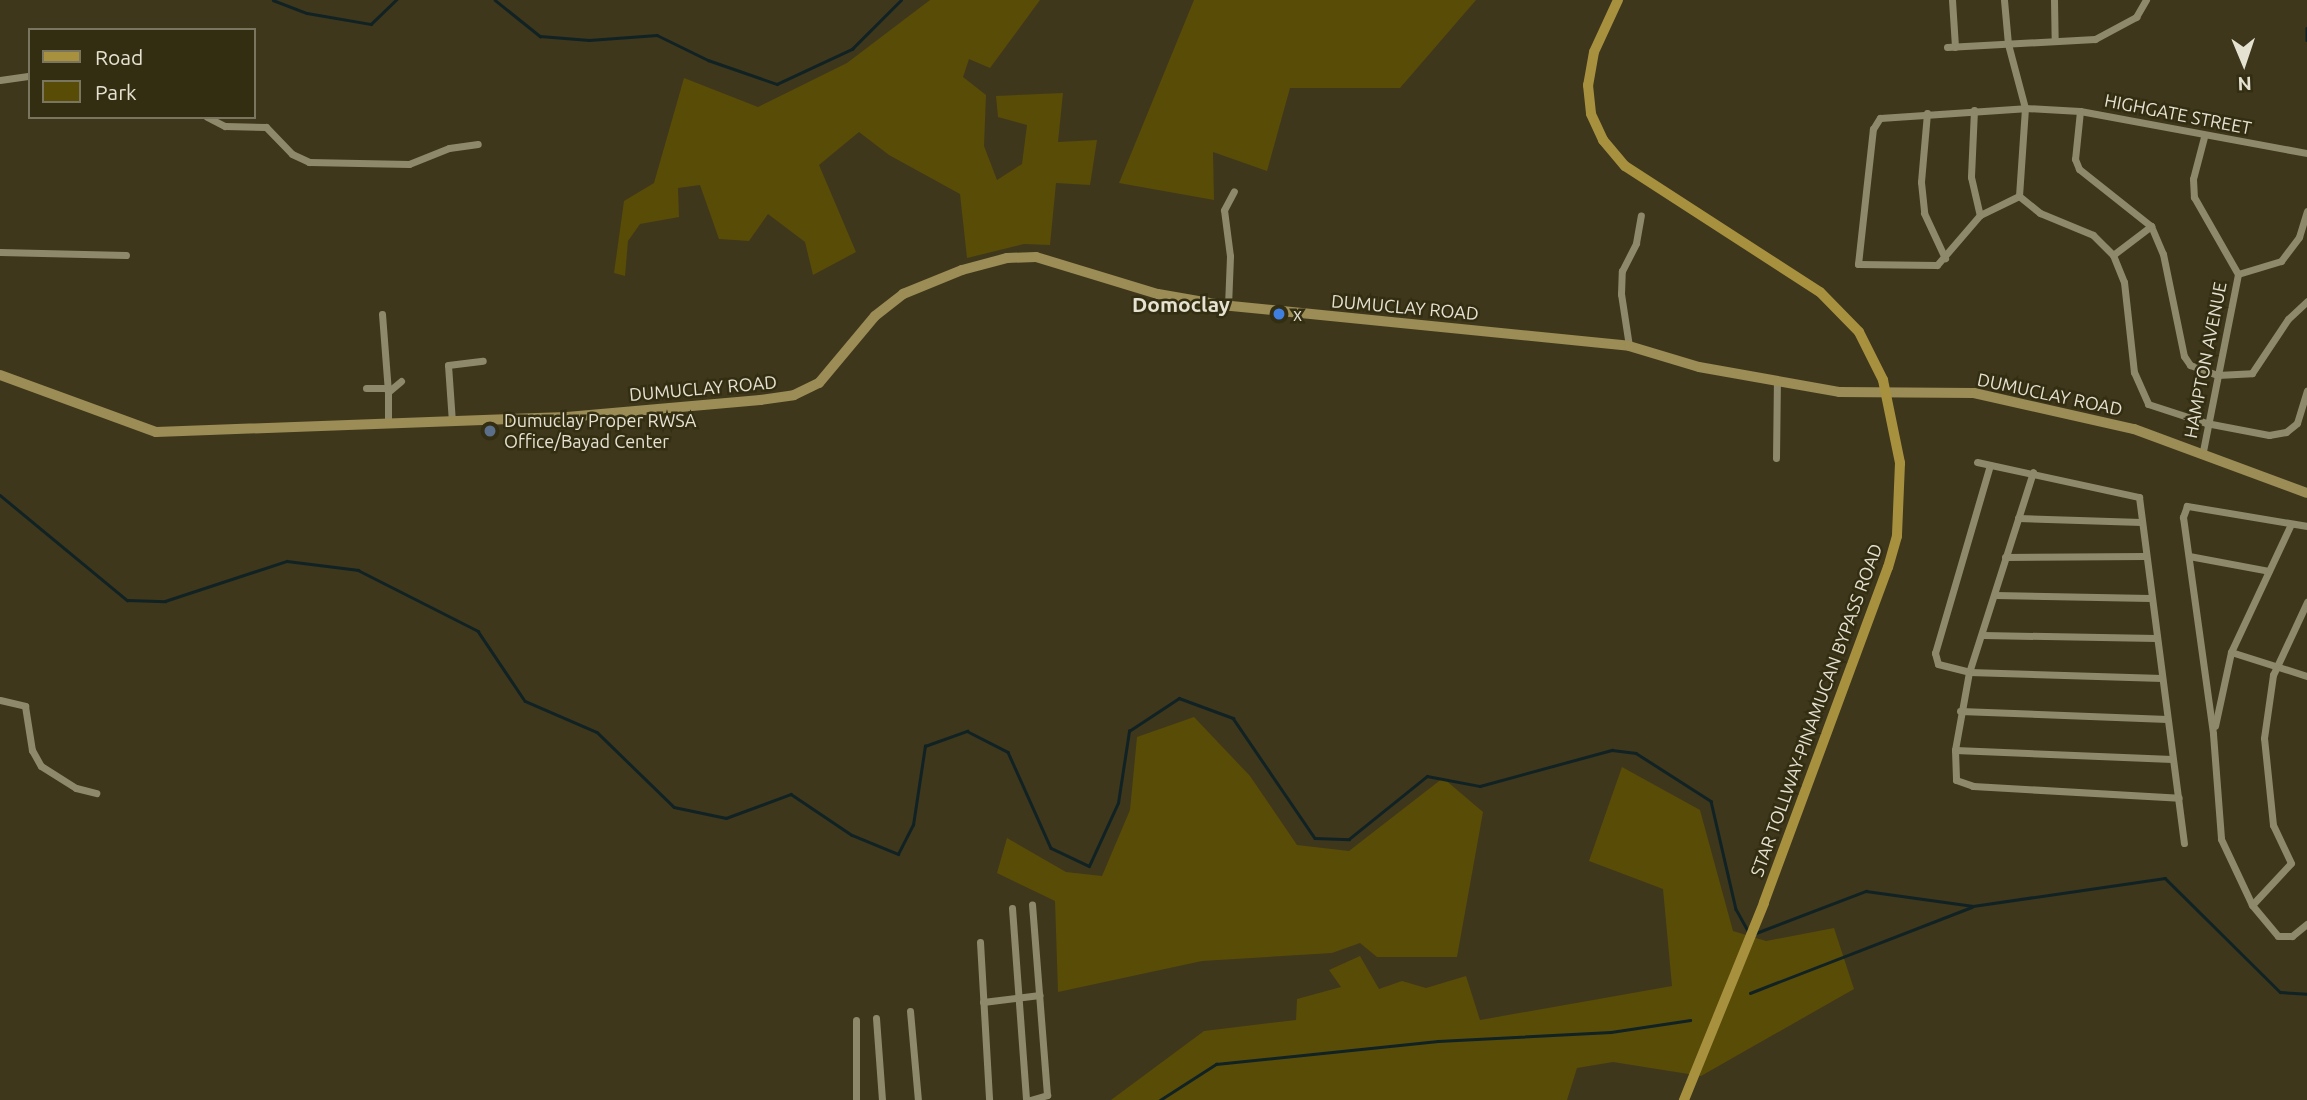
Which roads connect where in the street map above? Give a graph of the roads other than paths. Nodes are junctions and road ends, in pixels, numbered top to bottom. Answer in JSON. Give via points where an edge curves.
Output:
{"nodes":[{"id":1,"x":1618,"y":0,"type":"edge"},
{"id":2,"x":1952,"y":0,"type":"edge"},
{"id":3,"x":2004,"y":0,"type":"edge"},
{"id":4,"x":2054,"y":0,"type":"edge"},
{"id":5,"x":2146,"y":0,"type":"edge"},
{"id":6,"x":2055,"y":39,"type":"junction"},
{"id":7,"x":2008,"y":44,"type":"junction"},
{"id":8,"x":28,"y":76,"type":"edge"},
{"id":9,"x":0,"y":80,"type":"edge"},
{"id":10,"x":2025,"y":108,"type":"junction"},
{"id":11,"x":1975,"y":110,"type":"junction"},
{"id":12,"x":2080,"y":111,"type":"junction"},
{"id":13,"x":1927,"y":114,"type":"junction"},
{"id":14,"x":211,"y":119,"type":"edge"},
{"id":15,"x":2204,"y":137,"type":"junction"},
{"id":16,"x":478,"y":144,"type":"dead end"},
{"id":17,"x":2307,"y":153,"type":"edge"},
{"id":18,"x":1234,"y":191,"type":"dead end"},
{"id":19,"x":2019,"y":196,"type":"junction"},
{"id":20,"x":2307,"y":211,"type":"edge"},
{"id":21,"x":1641,"y":215,"type":"dead end"},
{"id":22,"x":1980,"y":215,"type":"junction"},
{"id":23,"x":2151,"y":226,"type":"junction"},
{"id":24,"x":0,"y":251,"type":"edge"},
{"id":25,"x":126,"y":255,"type":"dead end"},
{"id":26,"x":2113,"y":255,"type":"junction"},
{"id":27,"x":1945,"y":258,"type":"junction"},
{"id":28,"x":2238,"y":274,"type":"junction"},
{"id":29,"x":2307,"y":301,"type":"edge"},
{"id":30,"x":1228,"y":306,"type":"junction"},
{"id":31,"x":382,"y":314,"type":"dead end"},
{"id":32,"x":1629,"y":346,"type":"junction"},
{"id":33,"x":482,"y":361,"type":"dead end"},
{"id":34,"x":0,"y":375,"type":"edge"},
{"id":35,"x":2217,"y":375,"type":"junction"},
{"id":36,"x":401,"y":381,"type":"dead end"},
{"id":37,"x":1777,"y":381,"type":"junction"},
{"id":38,"x":366,"y":388,"type":"dead end"},
{"id":39,"x":387,"y":390,"type":"junction"},
{"id":40,"x":2307,"y":390,"type":"edge"},
{"id":41,"x":1885,"y":391,"type":"junction"},
{"id":42,"x":452,"y":422,"type":"junction"},
{"id":43,"x":2206,"y":423,"type":"junction"},
{"id":44,"x":388,"y":424,"type":"junction"},
{"id":45,"x":2203,"y":452,"type":"junction"},
{"id":46,"x":1776,"y":458,"type":"dead end"},
{"id":47,"x":1977,"y":462,"type":"dead end"},
{"id":48,"x":1990,"y":465,"type":"junction"},
{"id":49,"x":2033,"y":472,"type":"junction"},
{"id":50,"x":2307,"y":492,"type":"edge"},
{"id":51,"x":2018,"y":518,"type":"junction"},
{"id":52,"x":2141,"y":522,"type":"junction"},
{"id":53,"x":2291,"y":524,"type":"junction"},
{"id":54,"x":2307,"y":526,"type":"edge"},
{"id":55,"x":2189,"y":555,"type":"junction"},
{"id":56,"x":2145,"y":556,"type":"junction"},
{"id":57,"x":2005,"y":558,"type":"junction"},
{"id":58,"x":2269,"y":571,"type":"junction"},
{"id":59,"x":1994,"y":595,"type":"junction"},
{"id":60,"x":2150,"y":598,"type":"junction"},
{"id":61,"x":2307,"y":602,"type":"edge"},
{"id":62,"x":1983,"y":635,"type":"junction"},
{"id":63,"x":2156,"y":638,"type":"junction"},
{"id":64,"x":2231,"y":652,"type":"junction"},
{"id":65,"x":2276,"y":665,"type":"junction"},
{"id":66,"x":1969,"y":672,"type":"junction"},
{"id":67,"x":2307,"y":676,"type":"edge"},
{"id":68,"x":2162,"y":678,"type":"junction"},
{"id":69,"x":0,"y":700,"type":"edge"},
{"id":70,"x":1960,"y":710,"type":"junction"},
{"id":71,"x":2167,"y":719,"type":"junction"},
{"id":72,"x":2213,"y":734,"type":"junction"},
{"id":73,"x":1955,"y":750,"type":"junction"},
{"id":74,"x":2172,"y":759,"type":"junction"},
{"id":75,"x":96,"y":793,"type":"dead end"},
{"id":76,"x":2179,"y":798,"type":"junction"},
{"id":77,"x":2184,"y":843,"type":"dead end"},
{"id":78,"x":1032,"y":905,"type":"dead end"},
{"id":79,"x":2252,"y":905,"type":"junction"},
{"id":80,"x":1012,"y":908,"type":"dead end"},
{"id":81,"x":2307,"y":924,"type":"edge"},
{"id":82,"x":980,"y":942,"type":"dead end"},
{"id":83,"x":1040,"y":995,"type":"junction"},
{"id":84,"x":1019,"y":999,"type":"junction"},
{"id":85,"x":983,"y":1002,"type":"junction"},
{"id":86,"x":910,"y":1012,"type":"dead end"},
{"id":87,"x":876,"y":1018,"type":"dead end"},
{"id":88,"x":856,"y":1020,"type":"dead end"},
{"id":89,"x":856,"y":1100,"type":"edge"},
{"id":90,"x":881,"y":1100,"type":"edge"},
{"id":91,"x":919,"y":1100,"type":"edge"},
{"id":92,"x":989,"y":1100,"type":"edge"},
{"id":93,"x":1028,"y":1100,"type":"edge"},
{"id":94,"x":1684,"y":1100,"type":"edge"}],
"edges":[{"from":1,"to":41,"type":"main road","name":"STAR TOLLWAY-PINAMUCAN BYPASS ROAD","via":[[1594,52],[1589,77],[1591,114],[1603,140],[1625,166],[1820,292],[1859,332],[1879,368]]},
{"from":2,"to":7,"type":"street","via":[[1951,47]]},
{"from":3,"to":7,"type":"street"},
{"from":4,"to":6,"type":"street"},
{"from":5,"to":6,"type":"street","via":[[2136,17],[2095,39]]},
{"from":6,"to":7,"type":"street"},
{"from":7,"to":10,"type":"street"},
{"from":8,"to":9,"type":"street"},
{"from":10,"to":11,"type":"street","name":"HIGHGATE STREET"},
{"from":10,"to":12,"type":"street","name":"HIGHGATE STREET"},
{"from":10,"to":19,"type":"street"},
{"from":11,"to":13,"type":"street","name":"HIGHGATE STREET"},
{"from":11,"to":22,"type":"street","via":[[1971,177]]},
{"from":12,"to":15,"type":"street","name":"HIGHGATE STREET","via":[[2132,118]]},
{"from":12,"to":23,"type":"street","via":[[2075,159],[2080,169]]},
{"from":13,"to":27,"type":"street","via":[[1921,182],[1924,213]]},
{"from":13,"to":27,"type":"street","name":"HIGHGATE STREET","via":[[1876,120],[1858,264],[1922,268]]},
{"from":14,"to":16,"type":"street","via":[[225,126],[266,127],[292,154],[309,162],[408,164],[449,148]]},
{"from":15,"to":17,"type":"street","name":"HIGHGATE STREET"},
{"from":15,"to":28,"type":"street","via":[[2193,179],[2194,197]]},
{"from":18,"to":30,"type":"street","via":[[1224,211],[1230,256]]},
{"from":19,"to":22,"type":"street"},
{"from":19,"to":26,"type":"street","via":[[2040,213],[2093,235]]},
{"from":20,"to":28,"type":"street","via":[[2300,237],[2281,261]]},
{"from":21,"to":32,"type":"street","via":[[1636,243],[1622,271],[1620,293]]},
{"from":22,"to":27,"type":"street"},
{"from":23,"to":26,"type":"street"},
{"from":23,"to":35,"type":"street","via":[[2163,254],[2184,356],[2198,372]]},
{"from":24,"to":25,"type":"street"},
{"from":26,"to":43,"type":"street","via":[[2124,282],[2139,390],[2148,404]]},
{"from":28,"to":35,"type":"street","name":"HAMPTON AVENUE"},
{"from":29,"to":35,"type":"street","via":[[2288,319],[2260,367],[2241,376]]},
{"from":30,"to":32,"type":"street","name":"DUMUCLAY ROAD"},
{"from":30,"to":42,"type":"street","name":"DUMUCLAY ROAD","via":[[1158,294],[1059,260],[1007,258],[903,294],[875,316],[819,383],[793,395],[567,417]]},
{"from":31,"to":39,"type":"street"},
{"from":32,"to":37,"type":"street","name":"DUMUCLAY ROAD","via":[[1699,367]]},
{"from":33,"to":42,"type":"street","via":[[448,365]]},
{"from":34,"to":44,"type":"street","name":"DUMUCLAY ROAD","via":[[156,432]]},
{"from":35,"to":43,"type":"street","name":"HAMPTON AVENUE"},
{"from":36,"to":39,"type":"street"},
{"from":37,"to":41,"type":"street","name":"DUMUCLAY ROAD","via":[[1839,392]]},
{"from":37,"to":46,"type":"street"},
{"from":38,"to":39,"type":"street"},
{"from":39,"to":44,"type":"street"},
{"from":40,"to":43,"type":"street","via":[[2297,423],[2286,432],[2269,435]]},
{"from":41,"to":45,"type":"street","name":"DUMUCLAY ROAD","via":[[1974,393],[2121,426]]},
{"from":41,"to":94,"type":"main road","name":"STAR TOLLWAY-PINAMUCAN BYPASS ROAD","via":[[1900,463],[1897,536],[1764,903]]},
{"from":42,"to":44,"type":"street","name":"DUMUCLAY ROAD"},
{"from":43,"to":45,"type":"street","name":"HAMPTON AVENUE"},
{"from":45,"to":50,"type":"street","name":"DUMUCLAY ROAD","via":[[2260,478]]},
{"from":47,"to":48,"type":"street"},
{"from":48,"to":49,"type":"street"},
{"from":48,"to":66,"type":"street","via":[[1935,653],[1941,667]]},
{"from":49,"to":51,"type":"street"},
{"from":49,"to":52,"type":"street","via":[[2139,497]]},
{"from":51,"to":52,"type":"street"},
{"from":51,"to":57,"type":"street"},
{"from":52,"to":56,"type":"street"},
{"from":53,"to":54,"type":"street"},
{"from":53,"to":55,"type":"street","via":[[2187,506],[2183,517]]},
{"from":53,"to":58,"type":"street"},
{"from":55,"to":58,"type":"street"},
{"from":55,"to":72,"type":"street"},
{"from":56,"to":57,"type":"street"},
{"from":56,"to":60,"type":"street"},
{"from":57,"to":59,"type":"street"},
{"from":58,"to":64,"type":"street"},
{"from":59,"to":60,"type":"street"},
{"from":59,"to":62,"type":"street"},
{"from":60,"to":63,"type":"street"},
{"from":61,"to":65,"type":"street"},
{"from":62,"to":63,"type":"street"},
{"from":62,"to":66,"type":"street"},
{"from":63,"to":68,"type":"street"},
{"from":64,"to":65,"type":"street"},
{"from":64,"to":72,"type":"street"},
{"from":65,"to":67,"type":"street"},
{"from":65,"to":79,"type":"street","via":[[2264,738],[2267,781],[2273,825],[2291,863]]},
{"from":66,"to":68,"type":"street"},
{"from":66,"to":70,"type":"street"},
{"from":68,"to":71,"type":"street"},
{"from":69,"to":75,"type":"street","via":[[25,706],[32,750],[41,766],[76,788]]},
{"from":70,"to":71,"type":"street"},
{"from":70,"to":73,"type":"street"},
{"from":71,"to":74,"type":"street"},
{"from":72,"to":79,"type":"street","via":[[2221,839]]},
{"from":73,"to":74,"type":"street"},
{"from":73,"to":76,"type":"street","via":[[1956,777],[1964,785]]},
{"from":74,"to":76,"type":"street"},
{"from":76,"to":77,"type":"street"},
{"from":78,"to":83,"type":"street"},
{"from":79,"to":81,"type":"street","via":[[2278,936],[2292,936]]},
{"from":80,"to":84,"type":"street"},
{"from":82,"to":85,"type":"street"},
{"from":83,"to":84,"type":"street"},
{"from":83,"to":93,"type":"street","via":[[1046,1095]]},
{"from":84,"to":85,"type":"street"},
{"from":84,"to":93,"type":"street"},
{"from":85,"to":92,"type":"street"},
{"from":86,"to":91,"type":"street"},
{"from":87,"to":90,"type":"street"},
{"from":88,"to":89,"type":"street"}]}
